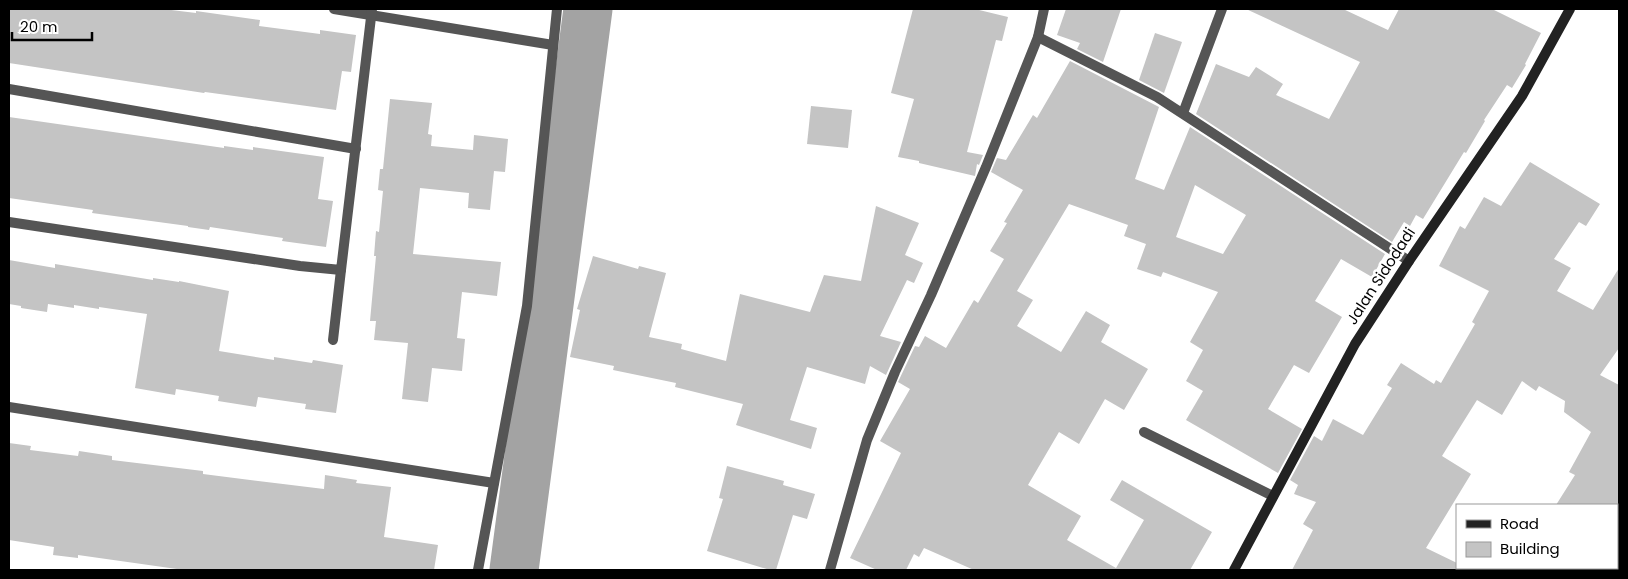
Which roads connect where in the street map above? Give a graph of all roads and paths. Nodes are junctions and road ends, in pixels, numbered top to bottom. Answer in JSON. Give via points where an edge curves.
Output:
{"nodes":[{"id":1,"x":334,"y":9,"type":"edge"},
{"id":2,"x":557,"y":9,"type":"edge"},
{"id":3,"x":1044,"y":9,"type":"edge"},
{"id":4,"x":1222,"y":9,"type":"edge"},
{"id":5,"x":1570,"y":9,"type":"edge"},
{"id":6,"x":372,"y":11,"type":"edge"},
{"id":7,"x":1038,"y":37,"type":"junction"},
{"id":8,"x":553,"y":45,"type":"junction"},
{"id":9,"x":9,"y":88,"type":"edge"},
{"id":10,"x":1183,"y":113,"type":"junction"},
{"id":11,"x":356,"y":149,"type":"junction"},
{"id":12,"x":9,"y":222,"type":"edge"},
{"id":13,"x":1409,"y":261,"type":"junction"},
{"id":14,"x":341,"y":270,"type":"junction"},
{"id":15,"x":333,"y":340,"type":"dead end"},
{"id":16,"x":9,"y":408,"type":"edge"},
{"id":17,"x":1144,"y":432,"type":"dead end"},
{"id":18,"x":494,"y":483,"type":"junction"},
{"id":19,"x":1273,"y":496,"type":"junction"},
{"id":20,"x":478,"y":570,"type":"edge"},
{"id":21,"x":830,"y":570,"type":"edge"},
{"id":22,"x":1234,"y":570,"type":"edge"}],
"edges":[{"from":1,"to":6,"type":"street"},
{"from":2,"to":8,"type":"street"},
{"from":3,"to":7,"type":"street"},
{"from":4,"to":10,"type":"street"},
{"from":5,"to":13,"type":"street","name":"Jalan Sidodadi","via":[[1522,96]]},
{"from":6,"to":8,"type":"street"},
{"from":6,"to":11,"type":"street"},
{"from":7,"to":10,"type":"street","via":[[1157,96]]},
{"from":7,"to":21,"type":"street","via":[[931,296],[866,440]]},
{"from":8,"to":18,"type":"street","via":[[528,306]]},
{"from":9,"to":11,"type":"street"},
{"from":10,"to":13,"type":"street"},
{"from":11,"to":14,"type":"street"},
{"from":12,"to":14,"type":"street"},
{"from":13,"to":19,"type":"street","name":"Jalan Sidodadi","via":[[1355,344]]},
{"from":14,"to":15,"type":"street"},
{"from":16,"to":18,"type":"street"},
{"from":17,"to":19,"type":"street"},
{"from":18,"to":20,"type":"street"},
{"from":19,"to":22,"type":"street","name":"Jalan Sidodadi"}]}
